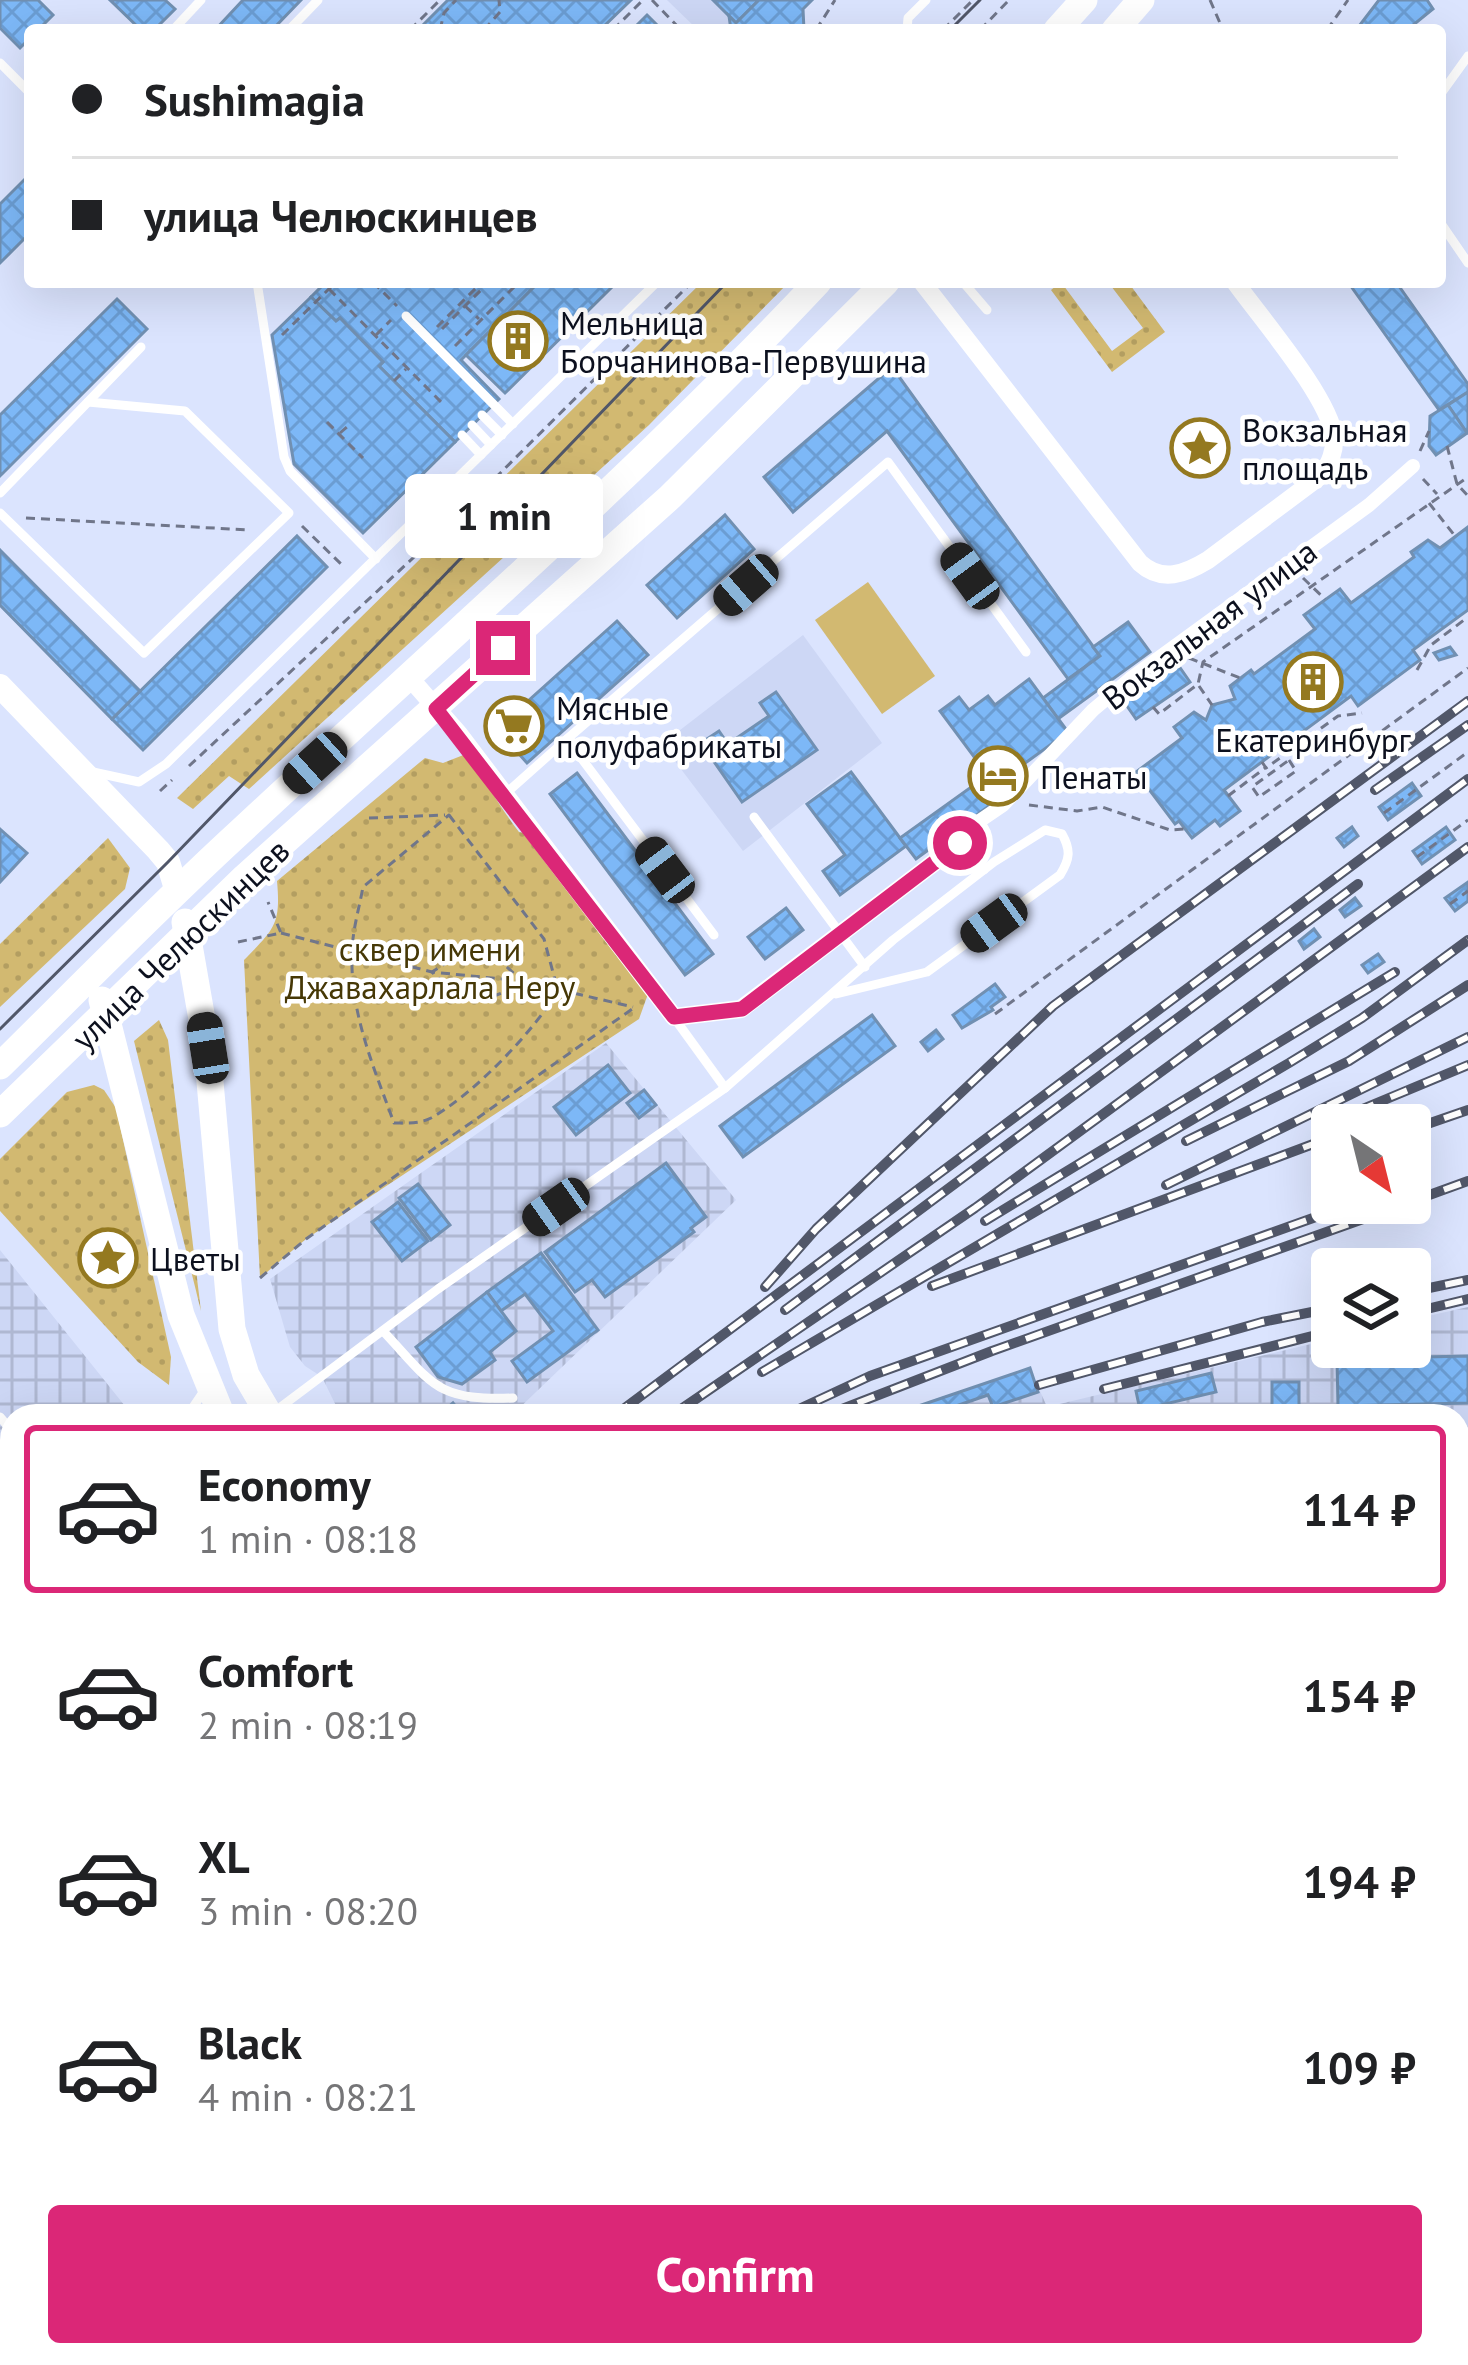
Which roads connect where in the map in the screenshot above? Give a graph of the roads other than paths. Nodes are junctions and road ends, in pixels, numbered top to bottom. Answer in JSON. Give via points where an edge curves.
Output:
{"nodes":[{"id":1,"x":201,"y":0,"type":"edge"},
{"id":2,"x":318,"y":0,"type":"edge"},
{"id":3,"x":926,"y":0,"type":"edge"},
{"id":4,"x":1084,"y":0,"type":"edge"},
{"id":5,"x":1141,"y":0,"type":"edge"},
{"id":6,"x":179,"y":24,"type":"edge"},
{"id":7,"x":295,"y":24,"type":"edge"},
{"id":8,"x":908,"y":24,"type":"edge"},
{"id":9,"x":1062,"y":24,"type":"edge"},
{"id":10,"x":1120,"y":24,"type":"edge"},
{"id":11,"x":1468,"y":56,"type":"edge"},
{"id":12,"x":0,"y":63,"type":"edge"},
{"id":13,"x":24,"y":87,"type":"edge"},
{"id":14,"x":1446,"y":87,"type":"edge"},
{"id":15,"x":1446,"y":231,"type":"edge"},
{"id":16,"x":1468,"y":263,"type":"edge"},
{"id":17,"x":258,"y":288,"type":"edge"},
{"id":18,"x":651,"y":288,"type":"edge"},
{"id":19,"x":812,"y":288,"type":"edge"},
{"id":20,"x":880,"y":288,"type":"edge"},
{"id":21,"x":927,"y":288,"type":"edge"},
{"id":22,"x":968,"y":288,"type":"edge"},
{"id":23,"x":1238,"y":288,"type":"edge"},
{"id":24,"x":987,"y":310,"type":"dead end"},
{"id":25,"x":406,"y":316,"type":"dead end"},
{"id":26,"x":141,"y":347,"type":"dead end"},
{"id":27,"x":88,"y":402,"type":"junction"},
{"id":28,"x":482,"y":415,"type":"dead end"},
{"id":29,"x":513,"y":424,"type":"junction"},
{"id":30,"x":472,"y":425,"type":"dead end"},
{"id":31,"x":462,"y":435,"type":"dead end"},
{"id":32,"x":502,"y":435,"type":"junction"},
{"id":33,"x":491,"y":445,"type":"junction"},
{"id":34,"x":481,"y":455,"type":"junction"},
{"id":35,"x":1413,"y":466,"type":"road end"},
{"id":36,"x":0,"y":493,"type":"edge"},
{"id":37,"x":2,"y":515,"type":"edge"},
{"id":38,"x":376,"y":559,"type":"junction"},
{"id":39,"x":1025,"y":652,"type":"dead end"},
{"id":40,"x":409,"y":677,"type":"junction"},
{"id":41,"x":0,"y":686,"type":"edge"},
{"id":42,"x":436,"y":709,"type":"junction"},
{"id":43,"x":567,"y":739,"type":"junction"},
{"id":44,"x":83,"y":770,"type":"junction"},
{"id":45,"x":503,"y":796,"type":"junction"},
{"id":46,"x":754,"y":817,"type":"dead end"},
{"id":47,"x":959,"y":839,"type":"junction"},
{"id":48,"x":984,"y":870,"type":"junction"},
{"id":49,"x":177,"y":892,"type":"junction"},
{"id":50,"x":714,"y":935,"type":"dead end"},
{"id":51,"x":188,"y":936,"type":"junction"},
{"id":52,"x":842,"y":936,"type":"junction"},
{"id":53,"x":865,"y":967,"type":"junction"},
{"id":54,"x":95,"y":972,"type":"junction"},
{"id":55,"x":836,"y":994,"type":"junction"},
{"id":56,"x":105,"y":1015,"type":"junction"},
{"id":57,"x":674,"y":1017,"type":"junction"},
{"id":58,"x":0,"y":1066,"type":"edge"},
{"id":59,"x":725,"y":1088,"type":"junction"},
{"id":60,"x":0,"y":1114,"type":"edge"},
{"id":61,"x":383,"y":1330,"type":"junction"},
{"id":62,"x":207,"y":1387,"type":"junction"},
{"id":63,"x":513,"y":1398,"type":"dead end"},
{"id":64,"x":196,"y":1404,"type":"edge"},
{"id":65,"x":216,"y":1404,"type":"edge"},
{"id":66,"x":262,"y":1404,"type":"edge"},
{"id":67,"x":285,"y":1404,"type":"edge"}],
"edges":[{"from":1,"to":6,"type":"lane"},
{"from":2,"to":7,"type":"lane"},
{"from":3,"to":8,"type":"lane"},
{"from":4,"to":9,"type":"main road"},
{"from":5,"to":10,"type":"main road"},
{"from":11,"to":14,"type":"lane"},
{"from":12,"to":13,"type":"lane"},
{"from":15,"to":16,"type":"lane"},
{"from":17,"to":38,"type":"lane","via":[[290,471]]},
{"from":18,"to":29,"type":"lane"},
{"from":19,"to":40,"type":"main road","name":"улица Челюскинцев","via":[[578,524]]},
{"from":20,"to":42,"type":"main road","name":"улица Челюскинцев","via":[[726,444]]},
{"from":21,"to":23,"type":"street","via":[[1139,563],[1164,575],[1208,560],[1323,474],[1334,453],[1318,398]]},
{"from":22,"to":24,"type":"lane"},
{"from":25,"to":29,"type":"lane"},
{"from":26,"to":27,"type":"lane"},
{"from":27,"to":36,"type":"lane"},
{"from":27,"to":37,"type":"lane","via":[[185,411],[289,513],[144,653]]},
{"from":28,"to":32,"type":"lane"},
{"from":29,"to":32,"type":"lane"},
{"from":30,"to":33,"type":"lane"},
{"from":31,"to":34,"type":"lane"},
{"from":32,"to":33,"type":"lane"},
{"from":33,"to":34,"type":"lane"},
{"from":34,"to":38,"type":"lane"},
{"from":35,"to":47,"type":"street","name":"Вокзальная улица","via":[[1130,679]]},
{"from":38,"to":44,"type":"lane","via":[[149,778]]},
{"from":39,"to":43,"type":"lane","via":[[888,462]]},
{"from":40,"to":42,"type":"street"},
{"from":40,"to":49,"type":"main road","name":"улица Челюскинцев"},
{"from":41,"to":44,"type":"main road"},
{"from":42,"to":45,"type":"street"},
{"from":42,"to":51,"type":"main road","name":"улица Челюскинцев"},
{"from":43,"to":45,"type":"lane"},
{"from":43,"to":50,"type":"lane"},
{"from":44,"to":49,"type":"main road","via":[[169,862]]},
{"from":45,"to":57,"type":"street"},
{"from":46,"to":52,"type":"lane"},
{"from":47,"to":48,"type":"lane"},
{"from":47,"to":52,"type":"street","name":"Вокзальная улица"},
{"from":48,"to":53,"type":"lane"},
{"from":48,"to":55,"type":"lane","via":[[1045,830],[1062,834],[1069,847],[1060,875],[927,972]]},
{"from":49,"to":51,"type":"main road"},
{"from":49,"to":54,"type":"main road","name":"улица Челюскинцев"},
{"from":51,"to":56,"type":"main road","name":"улица Челюскинцев"},
{"from":51,"to":66,"type":"main road","via":[[208,1048],[232,1329]]},
{"from":52,"to":53,"type":"lane"},
{"from":52,"to":57,"type":"street","name":"Вокзальная улица","via":[[742,1009]]},
{"from":53,"to":55,"type":"lane"},
{"from":54,"to":56,"type":"main road"},
{"from":54,"to":58,"type":"main road","name":"улица Челюскинцев"},
{"from":55,"to":59,"type":"lane"},
{"from":56,"to":60,"type":"main road","name":"улица Челюскинцев"},
{"from":56,"to":62,"type":"main road","via":[[181,1315]]},
{"from":57,"to":59,"type":"lane"},
{"from":59,"to":61,"type":"lane"},
{"from":61,"to":63,"type":"lane","via":[[439,1390]]},
{"from":61,"to":67,"type":"lane"},
{"from":62,"to":64,"type":"lane"},
{"from":62,"to":65,"type":"main road"}]}
